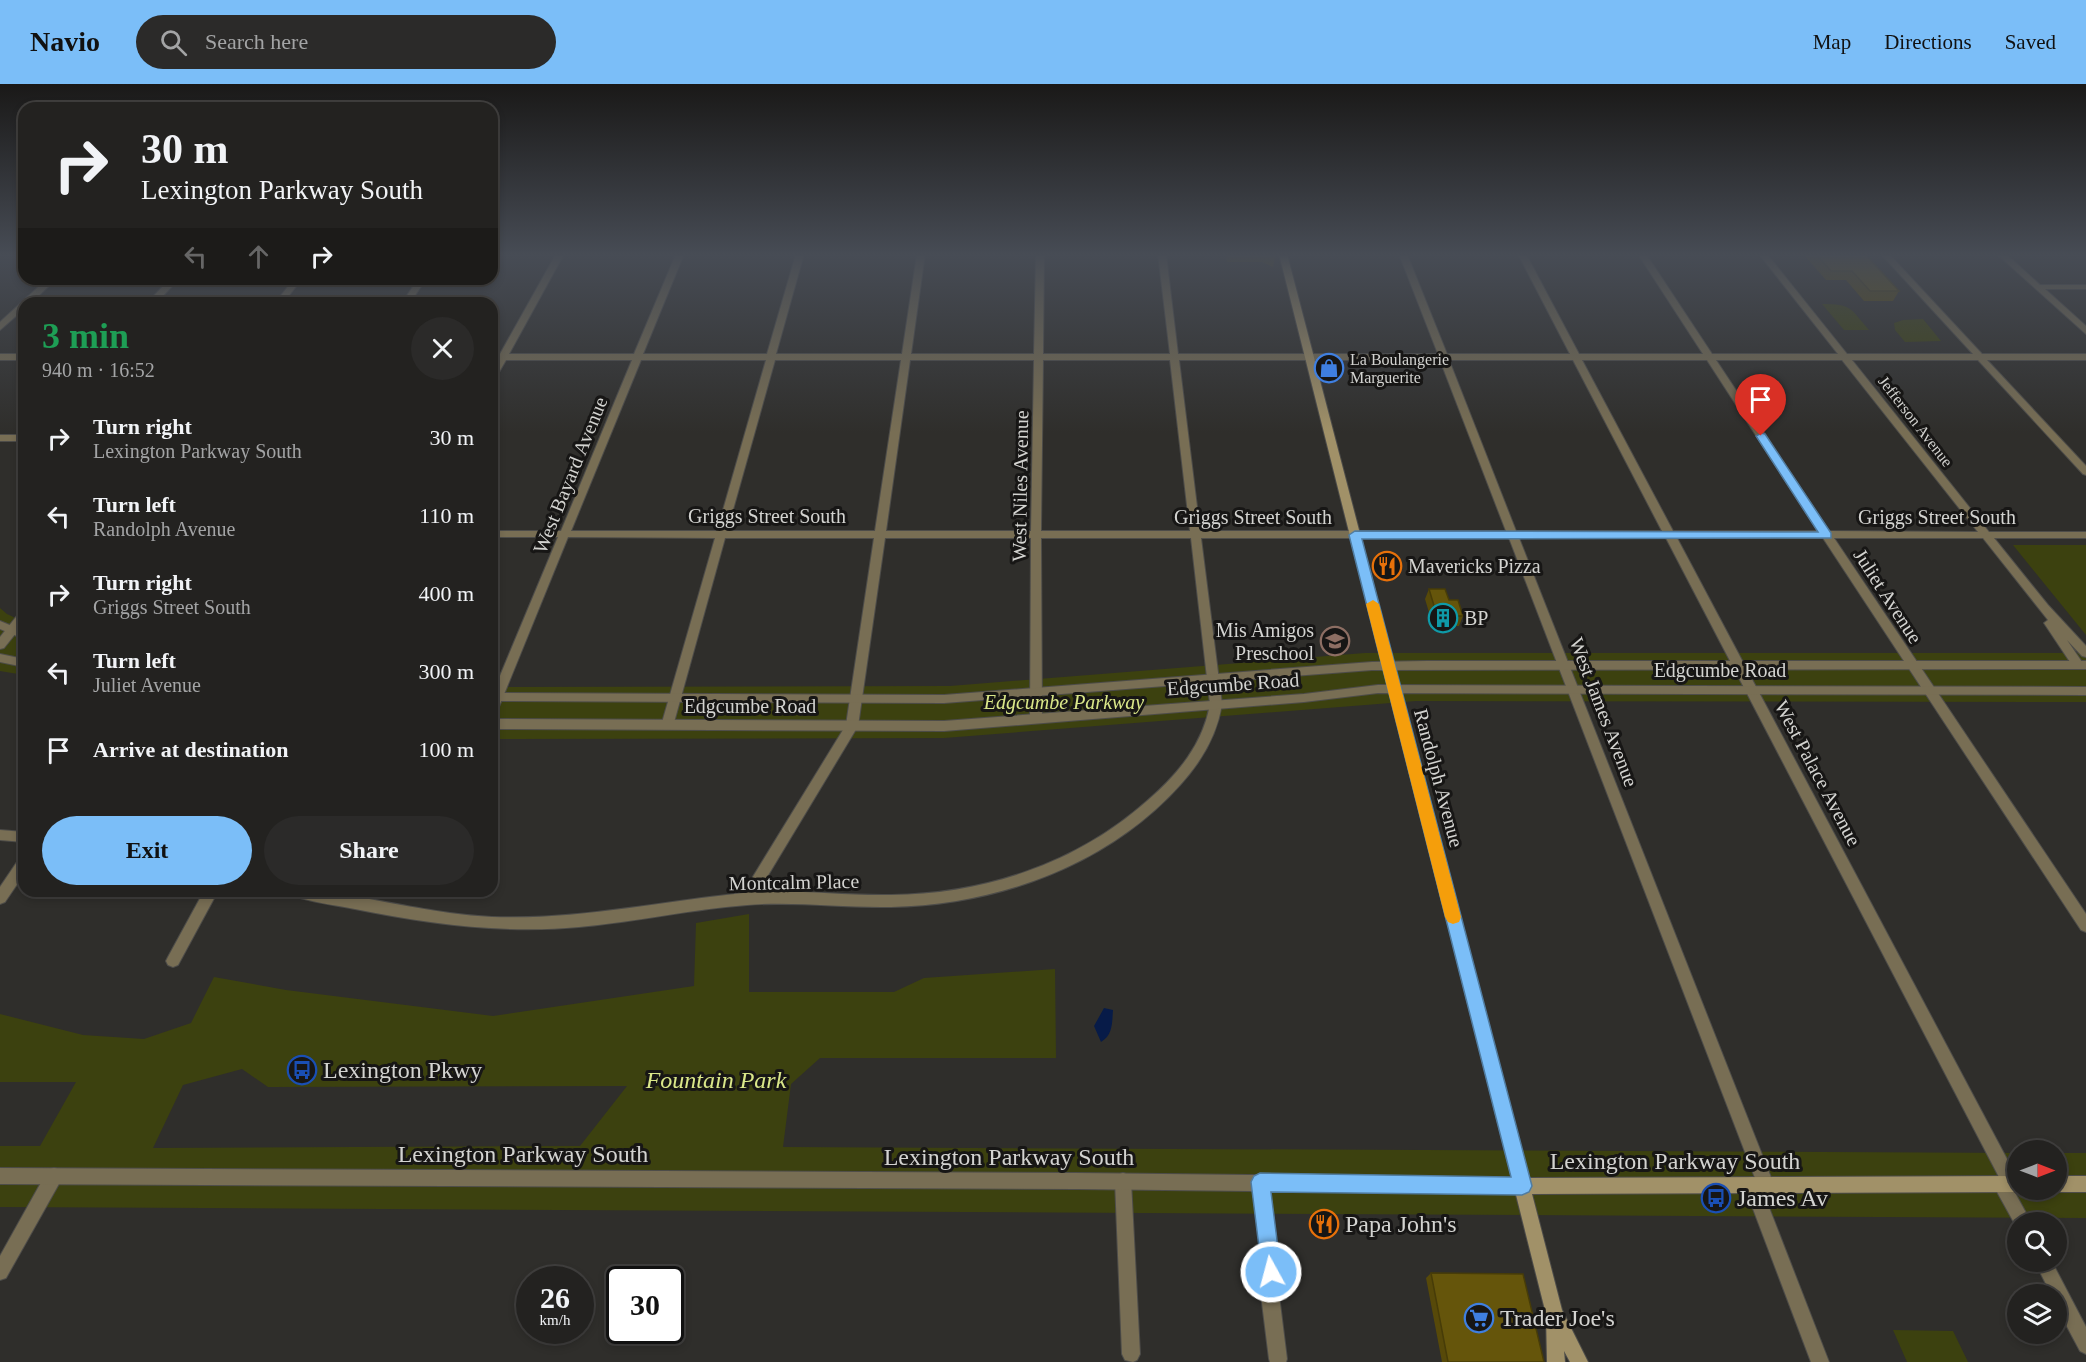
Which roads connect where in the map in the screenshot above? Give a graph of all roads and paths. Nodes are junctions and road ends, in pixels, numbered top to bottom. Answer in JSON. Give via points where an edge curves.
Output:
{"nodes":[{"id":1,"x":15,"y":314,"type":"edge"},
{"id":2,"x":527,"y":314,"type":"edge"},
{"id":3,"x":655,"y":314,"type":"edge"},
{"id":4,"x":783,"y":314,"type":"edge"},
{"id":5,"x":912,"y":314,"type":"edge"},
{"id":6,"x":1039,"y":314,"type":"edge"},
{"id":7,"x":1168,"y":314,"type":"edge"},
{"id":8,"x":1298,"y":314,"type":"edge"},
{"id":9,"x":1426,"y":314,"type":"edge"},
{"id":10,"x":1553,"y":314,"type":"edge"},
{"id":11,"x":1681,"y":314,"type":"edge"},
{"id":12,"x":1810,"y":314,"type":"edge"},
{"id":13,"x":1940,"y":314,"type":"edge"},
{"id":14,"x":2067,"y":314,"type":"edge"},
{"id":15,"x":0,"y":327,"type":"edge"},
{"id":16,"x":2086,"y":331,"type":"edge"},
{"id":17,"x":0,"y":357,"type":"edge"},
{"id":18,"x":18,"y":357,"type":"edge"},
{"id":19,"x":498,"y":357,"type":"edge"},
{"id":20,"x":503,"y":357,"type":"junction"},
{"id":21,"x":637,"y":357,"type":"junction"},
{"id":22,"x":771,"y":357,"type":"junction"},
{"id":23,"x":906,"y":357,"type":"junction"},
{"id":24,"x":1039,"y":357,"type":"junction"},
{"id":25,"x":1173,"y":357,"type":"junction"},
{"id":26,"x":1309,"y":357,"type":"junction"},
{"id":27,"x":1443,"y":357,"type":"junction"},
{"id":28,"x":1576,"y":357,"type":"junction"},
{"id":29,"x":1710,"y":357,"type":"junction"},
{"id":30,"x":1845,"y":357,"type":"junction"},
{"id":31,"x":1980,"y":357,"type":"junction"},
{"id":32,"x":2086,"y":357,"type":"edge"},
{"id":33,"x":498,"y":366,"type":"edge"},
{"id":34,"x":0,"y":438,"type":"edge"},
{"id":35,"x":18,"y":438,"type":"edge"},
{"id":36,"x":2086,"y":472,"type":"edge"},
{"id":37,"x":498,"y":534,"type":"edge"},
{"id":38,"x":565,"y":534,"type":"junction"},
{"id":39,"x":721,"y":534,"type":"junction"},
{"id":40,"x":880,"y":535,"type":"junction"},
{"id":41,"x":1037,"y":535,"type":"junction"},
{"id":42,"x":1195,"y":535,"type":"junction"},
{"id":43,"x":1355,"y":535,"type":"junction"},
{"id":44,"x":1513,"y":535,"type":"junction"},
{"id":45,"x":1669,"y":535,"type":"junction"},
{"id":46,"x":1986,"y":535,"type":"junction"},
{"id":47,"x":2086,"y":535,"type":"edge"},
{"id":48,"x":1827,"y":536,"type":"junction"},
{"id":49,"x":2043,"y":608,"type":"junction"},
{"id":50,"x":18,"y":619,"type":"edge"},
{"id":51,"x":5,"y":628,"type":"edge"},
{"id":52,"x":0,"y":645,"type":"edge"},
{"id":53,"x":2086,"y":653,"type":"edge"},
{"id":54,"x":0,"y":658,"type":"edge"},
{"id":55,"x":18,"y":662,"type":"edge"},
{"id":56,"x":1563,"y":665,"type":"junction"},
{"id":57,"x":1738,"y":665,"type":"junction"},
{"id":58,"x":1911,"y":665,"type":"junction"},
{"id":59,"x":2082,"y":665,"type":"edge"},
{"id":60,"x":1388,"y":666,"type":"junction"},
{"id":61,"x":2086,"y":677,"type":"edge"},
{"id":62,"x":1212,"y":678,"type":"junction"},
{"id":63,"x":1394,"y":689,"type":"junction"},
{"id":64,"x":1573,"y":689,"type":"junction"},
{"id":65,"x":1750,"y":689,"type":"junction"},
{"id":66,"x":2086,"y":691,"type":"edge"},
{"id":67,"x":498,"y":692,"type":"edge"},
{"id":68,"x":1035,"y":692,"type":"junction"},
{"id":69,"x":1929,"y":692,"type":"junction"},
{"id":70,"x":674,"y":698,"type":"junction"},
{"id":71,"x":856,"y":699,"type":"junction"},
{"id":72,"x":498,"y":701,"type":"edge"},
{"id":73,"x":1216,"y":704,"type":"junction"},
{"id":74,"x":1036,"y":718,"type":"junction"},
{"id":75,"x":498,"y":724,"type":"edge"},
{"id":76,"x":667,"y":726,"type":"junction"},
{"id":77,"x":852,"y":726,"type":"junction"},
{"id":78,"x":0,"y":835,"type":"edge"},
{"id":79,"x":18,"y":836,"type":"edge"},
{"id":80,"x":18,"y":872,"type":"edge"},
{"id":81,"x":208,"y":897,"type":"edge"},
{"id":82,"x":323,"y":897,"type":"edge"},
{"id":83,"x":0,"y":898,"type":"edge"},
{"id":84,"x":747,"y":898,"type":"junction"},
{"id":85,"x":2086,"y":926,"type":"edge"},
{"id":86,"x":173,"y":961,"type":"dead end"},
{"id":87,"x":0,"y":1176,"type":"edge"},
{"id":88,"x":54,"y":1176,"type":"junction"},
{"id":89,"x":2007,"y":1178,"type":"edge"},
{"id":90,"x":1124,"y":1181,"type":"junction"},
{"id":91,"x":1260,"y":1182,"type":"junction"},
{"id":92,"x":2007,"y":1184,"type":"edge"},
{"id":93,"x":2067,"y":1184,"type":"edge"},
{"id":94,"x":2086,"y":1184,"type":"edge"},
{"id":95,"x":1759,"y":1185,"type":"junction"},
{"id":96,"x":1522,"y":1186,"type":"junction"},
{"id":97,"x":0,"y":1272,"type":"edge"},
{"id":98,"x":2048,"y":1272,"type":"edge"},
{"id":99,"x":1554,"y":1312,"type":"junction"},
{"id":100,"x":2086,"y":1346,"type":"edge"},
{"id":101,"x":1131,"y":1354,"type":"dead end"},
{"id":102,"x":1278,"y":1359,"type":"dead end"},
{"id":103,"x":1556,"y":1362,"type":"edge"},
{"id":104,"x":1579,"y":1362,"type":"edge"},
{"id":105,"x":1820,"y":1362,"type":"edge"}],
"edges":[{"from":1,"to":15,"type":"street"},
{"from":2,"to":20,"type":"street"},
{"from":3,"to":21,"type":"street","name":"West Bayard Avenue"},
{"from":4,"to":22,"type":"street"},
{"from":5,"to":23,"type":"street"},
{"from":6,"to":24,"type":"street","name":"West Niles Avenue"},
{"from":7,"to":25,"type":"street"},
{"from":8,"to":26,"type":"main road","name":"Randolph Avenue"},
{"from":9,"to":27,"type":"street","name":"West James Avenue"},
{"from":10,"to":28,"type":"street","name":"West Palace Avenue"},
{"from":11,"to":29,"type":"street","name":"Juliet Avenue"},
{"from":12,"to":30,"type":"street","name":"Jefferson Avenue"},
{"from":13,"to":31,"type":"street"},
{"from":14,"to":16,"type":"street"},
{"from":17,"to":18,"type":"street"},
{"from":19,"to":20,"type":"street"},
{"from":20,"to":21,"type":"street"},
{"from":20,"to":33,"type":"street"},
{"from":21,"to":22,"type":"street"},
{"from":21,"to":38,"type":"street","name":"West Bayard Avenue"},
{"from":22,"to":23,"type":"street"},
{"from":22,"to":39,"type":"street"},
{"from":23,"to":24,"type":"street"},
{"from":23,"to":40,"type":"street"},
{"from":24,"to":25,"type":"street"},
{"from":24,"to":41,"type":"street","name":"West Niles Avenue"},
{"from":25,"to":26,"type":"street"},
{"from":25,"to":42,"type":"street"},
{"from":26,"to":27,"type":"street"},
{"from":26,"to":43,"type":"main road","name":"Randolph Avenue"},
{"from":27,"to":28,"type":"street"},
{"from":27,"to":44,"type":"street","name":"West James Avenue"},
{"from":28,"to":29,"type":"street"},
{"from":28,"to":45,"type":"street","name":"West Palace Avenue"},
{"from":29,"to":30,"type":"street"},
{"from":29,"to":48,"type":"street","name":"Juliet Avenue"},
{"from":30,"to":31,"type":"street"},
{"from":30,"to":46,"type":"street","name":"Jefferson Avenue"},
{"from":31,"to":32,"type":"street"},
{"from":31,"to":36,"type":"street"},
{"from":34,"to":35,"type":"street"},
{"from":37,"to":38,"type":"street","name":"Griggs Street South"},
{"from":38,"to":39,"type":"street","name":"Griggs Street South"},
{"from":38,"to":67,"type":"street","name":"West Bayard Avenue"},
{"from":39,"to":40,"type":"street","name":"Griggs Street South"},
{"from":39,"to":70,"type":"street"},
{"from":40,"to":41,"type":"street","name":"Griggs Street South"},
{"from":40,"to":71,"type":"street"},
{"from":41,"to":42,"type":"street","name":"Griggs Street South"},
{"from":41,"to":68,"type":"street","name":"West Niles Avenue"},
{"from":42,"to":43,"type":"street","name":"Griggs Street South"},
{"from":42,"to":62,"type":"street"},
{"from":43,"to":44,"type":"street","name":"Griggs Street South"},
{"from":43,"to":60,"type":"main road","name":"Randolph Avenue"},
{"from":44,"to":45,"type":"street","name":"Griggs Street South"},
{"from":44,"to":56,"type":"street","name":"West James Avenue"},
{"from":45,"to":48,"type":"street","name":"Griggs Street South"},
{"from":45,"to":57,"type":"street","name":"West Palace Avenue"},
{"from":46,"to":47,"type":"street","name":"Griggs Street South"},
{"from":46,"to":48,"type":"street","name":"Griggs Street South"},
{"from":46,"to":49,"type":"street","name":"Jefferson Avenue"},
{"from":48,"to":58,"type":"street","name":"Juliet Avenue"},
{"from":49,"to":53,"type":"street","name":"Jefferson Avenue"},
{"from":49,"to":59,"type":"street","name":"Jefferson Avenue","via":[[2050,625]]},
{"from":50,"to":51,"type":"street"},
{"from":51,"to":52,"type":"street"},
{"from":54,"to":55,"type":"street"},
{"from":56,"to":57,"type":"street","name":"Edgcumbe Road"},
{"from":56,"to":60,"type":"street","name":"Edgcumbe Road"},
{"from":56,"to":64,"type":"street","name":"West James Avenue"},
{"from":57,"to":58,"type":"street","name":"Edgcumbe Road"},
{"from":57,"to":65,"type":"street","name":"West Palace Avenue"},
{"from":58,"to":59,"type":"street","name":"Edgcumbe Road"},
{"from":58,"to":69,"type":"street","name":"Juliet Avenue"},
{"from":59,"to":61,"type":"street"},
{"from":60,"to":62,"type":"street","name":"Edgcumbe Road"},
{"from":60,"to":63,"type":"main road","name":"Randolph Avenue"},
{"from":62,"to":68,"type":"street","name":"Edgcumbe Road"},
{"from":62,"to":73,"type":"street"},
{"from":63,"to":64,"type":"street","name":"Edgcumbe Road"},
{"from":63,"to":73,"type":"street","name":"Edgcumbe Road"},
{"from":63,"to":96,"type":"main road","name":"Randolph Avenue"},
{"from":64,"to":65,"type":"street","name":"Edgcumbe Road"},
{"from":64,"to":95,"type":"street","name":"West James Avenue"},
{"from":65,"to":69,"type":"street","name":"Edgcumbe Road"},
{"from":65,"to":89,"type":"street","name":"West Palace Avenue"},
{"from":66,"to":69,"type":"street","name":"Edgcumbe Road"},
{"from":68,"to":71,"type":"street","name":"Edgcumbe Road","via":[[944,699]]},
{"from":68,"to":74,"type":"street","name":"West Niles Avenue"},
{"from":69,"to":85,"type":"street","name":"Juliet Avenue"},
{"from":70,"to":71,"type":"street","name":"Edgcumbe Road"},
{"from":70,"to":72,"type":"street","name":"Edgcumbe Road"},
{"from":70,"to":76,"type":"street"},
{"from":71,"to":77,"type":"street"},
{"from":73,"to":74,"type":"street","name":"Edgcumbe Road"},
{"from":73,"to":84,"type":"street","name":"Montcalm Place","via":[[1214,723],[1192,761],[1151,808],[1102,843],[1039,874],[979,891],[928,899]]},
{"from":74,"to":77,"type":"street","name":"Edgcumbe Road","via":[[944,726]]},
{"from":75,"to":76,"type":"street","name":"Edgcumbe Road"},
{"from":76,"to":77,"type":"street","name":"Edgcumbe Road"},
{"from":77,"to":84,"type":"street"},
{"from":78,"to":79,"type":"street"},
{"from":80,"to":83,"type":"street"},
{"from":81,"to":86,"type":"street"},
{"from":82,"to":84,"type":"street","name":"Montcalm Place","via":[[404,914],[504,924],[607,919]]},
{"from":87,"to":88,"type":"street","name":"Lexington Parkway South"},
{"from":88,"to":90,"type":"street","name":"Lexington Parkway South"},
{"from":88,"to":97,"type":"street"},
{"from":90,"to":91,"type":"street","name":"Lexington Parkway South"},
{"from":90,"to":101,"type":"street"},
{"from":91,"to":96,"type":"street","name":"Lexington Parkway South"},
{"from":91,"to":102,"type":"street"},
{"from":92,"to":95,"type":"main road","name":"Lexington Parkway South"},
{"from":93,"to":94,"type":"main road"},
{"from":95,"to":96,"type":"main road","name":"Lexington Parkway South"},
{"from":95,"to":105,"type":"street","name":"West James Avenue"},
{"from":96,"to":99,"type":"main road","name":"Randolph Avenue"},
{"from":98,"to":100,"type":"street"},
{"from":99,"to":103,"type":"main road","name":"Randolph Avenue"},
{"from":99,"to":104,"type":"main road","name":"Randolph Avenue"}]}
